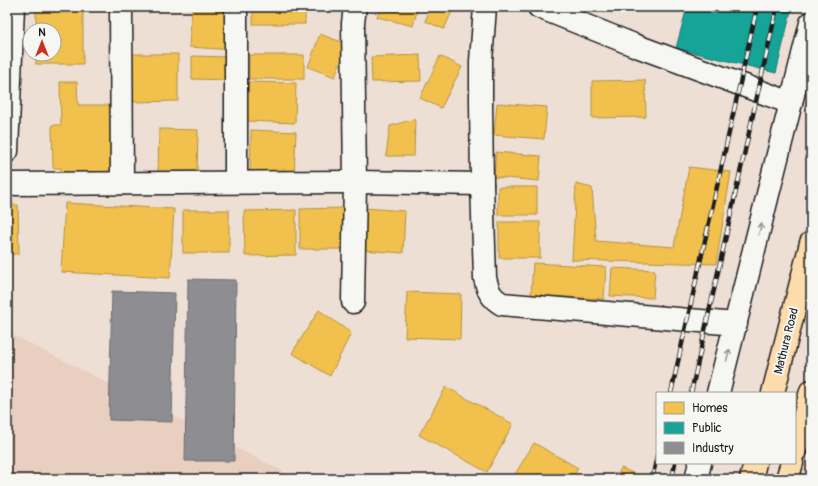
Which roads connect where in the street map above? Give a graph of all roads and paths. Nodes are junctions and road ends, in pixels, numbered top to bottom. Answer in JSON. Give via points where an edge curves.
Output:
{"nodes":[{"id":1,"x":13,"y":7,"type":"edge"},
{"id":2,"x":121,"y":7,"type":"edge"},
{"id":3,"x":236,"y":7,"type":"edge"},
{"id":4,"x":355,"y":7,"type":"edge"},
{"id":5,"x":485,"y":7,"type":"edge"},
{"id":6,"x":539,"y":7,"type":"edge"},
{"id":7,"x":811,"y":23,"type":"edge"},
{"id":8,"x":791,"y":103,"type":"junction"},
{"id":9,"x":7,"y":151,"type":"edge"},
{"id":10,"x":236,"y":182,"type":"junction"},
{"id":11,"x":355,"y":182,"type":"junction"},
{"id":12,"x":122,"y":183,"type":"junction"},
{"id":13,"x":7,"y":184,"type":"edge"},
{"id":14,"x":482,"y":184,"type":"junction"},
{"id":15,"x":811,"y":243,"type":"edge"},
{"id":16,"x":353,"y":302,"type":"dead end"},
{"id":17,"x":736,"y":324,"type":"junction"},
{"id":18,"x":811,"y":391,"type":"edge"},
{"id":19,"x":718,"y":392,"type":"edge"},
{"id":20,"x":773,"y":392,"type":"edge"},
{"id":21,"x":796,"y":447,"type":"edge"},
{"id":22,"x":700,"y":464,"type":"edge"},
{"id":23,"x":755,"y":464,"type":"edge"},
{"id":24,"x":792,"y":464,"type":"edge"},
{"id":25,"x":696,"y":479,"type":"edge"},
{"id":26,"x":750,"y":479,"type":"edge"},
{"id":27,"x":788,"y":479,"type":"edge"}],
"edges":[{"from":1,"to":9,"type":"street"},
{"from":2,"to":12,"type":"street"},
{"from":3,"to":10,"type":"street"},
{"from":4,"to":11,"type":"street"},
{"from":5,"to":14,"type":"street","via":[[481,61]]},
{"from":6,"to":8,"type":"street"},
{"from":7,"to":8,"type":"street"},
{"from":17,"to":8,"type":"street","one_way":true},
{"from":10,"to":11,"type":"street"},
{"from":10,"to":12,"type":"street"},
{"from":11,"to":14,"type":"street"},
{"from":11,"to":16,"type":"street"},
{"from":12,"to":13,"type":"street"},
{"from":14,"to":17,"type":"street","via":[[485,278],[494,300],[502,304]]},
{"from":15,"to":20,"type":"highway","name":"Mathura Road"},
{"from":19,"to":17,"type":"street","one_way":true},
{"from":18,"to":21,"type":"highway"},
{"from":22,"to":25,"type":"street"},
{"from":23,"to":26,"type":"highway"},
{"from":24,"to":27,"type":"highway"}]}
